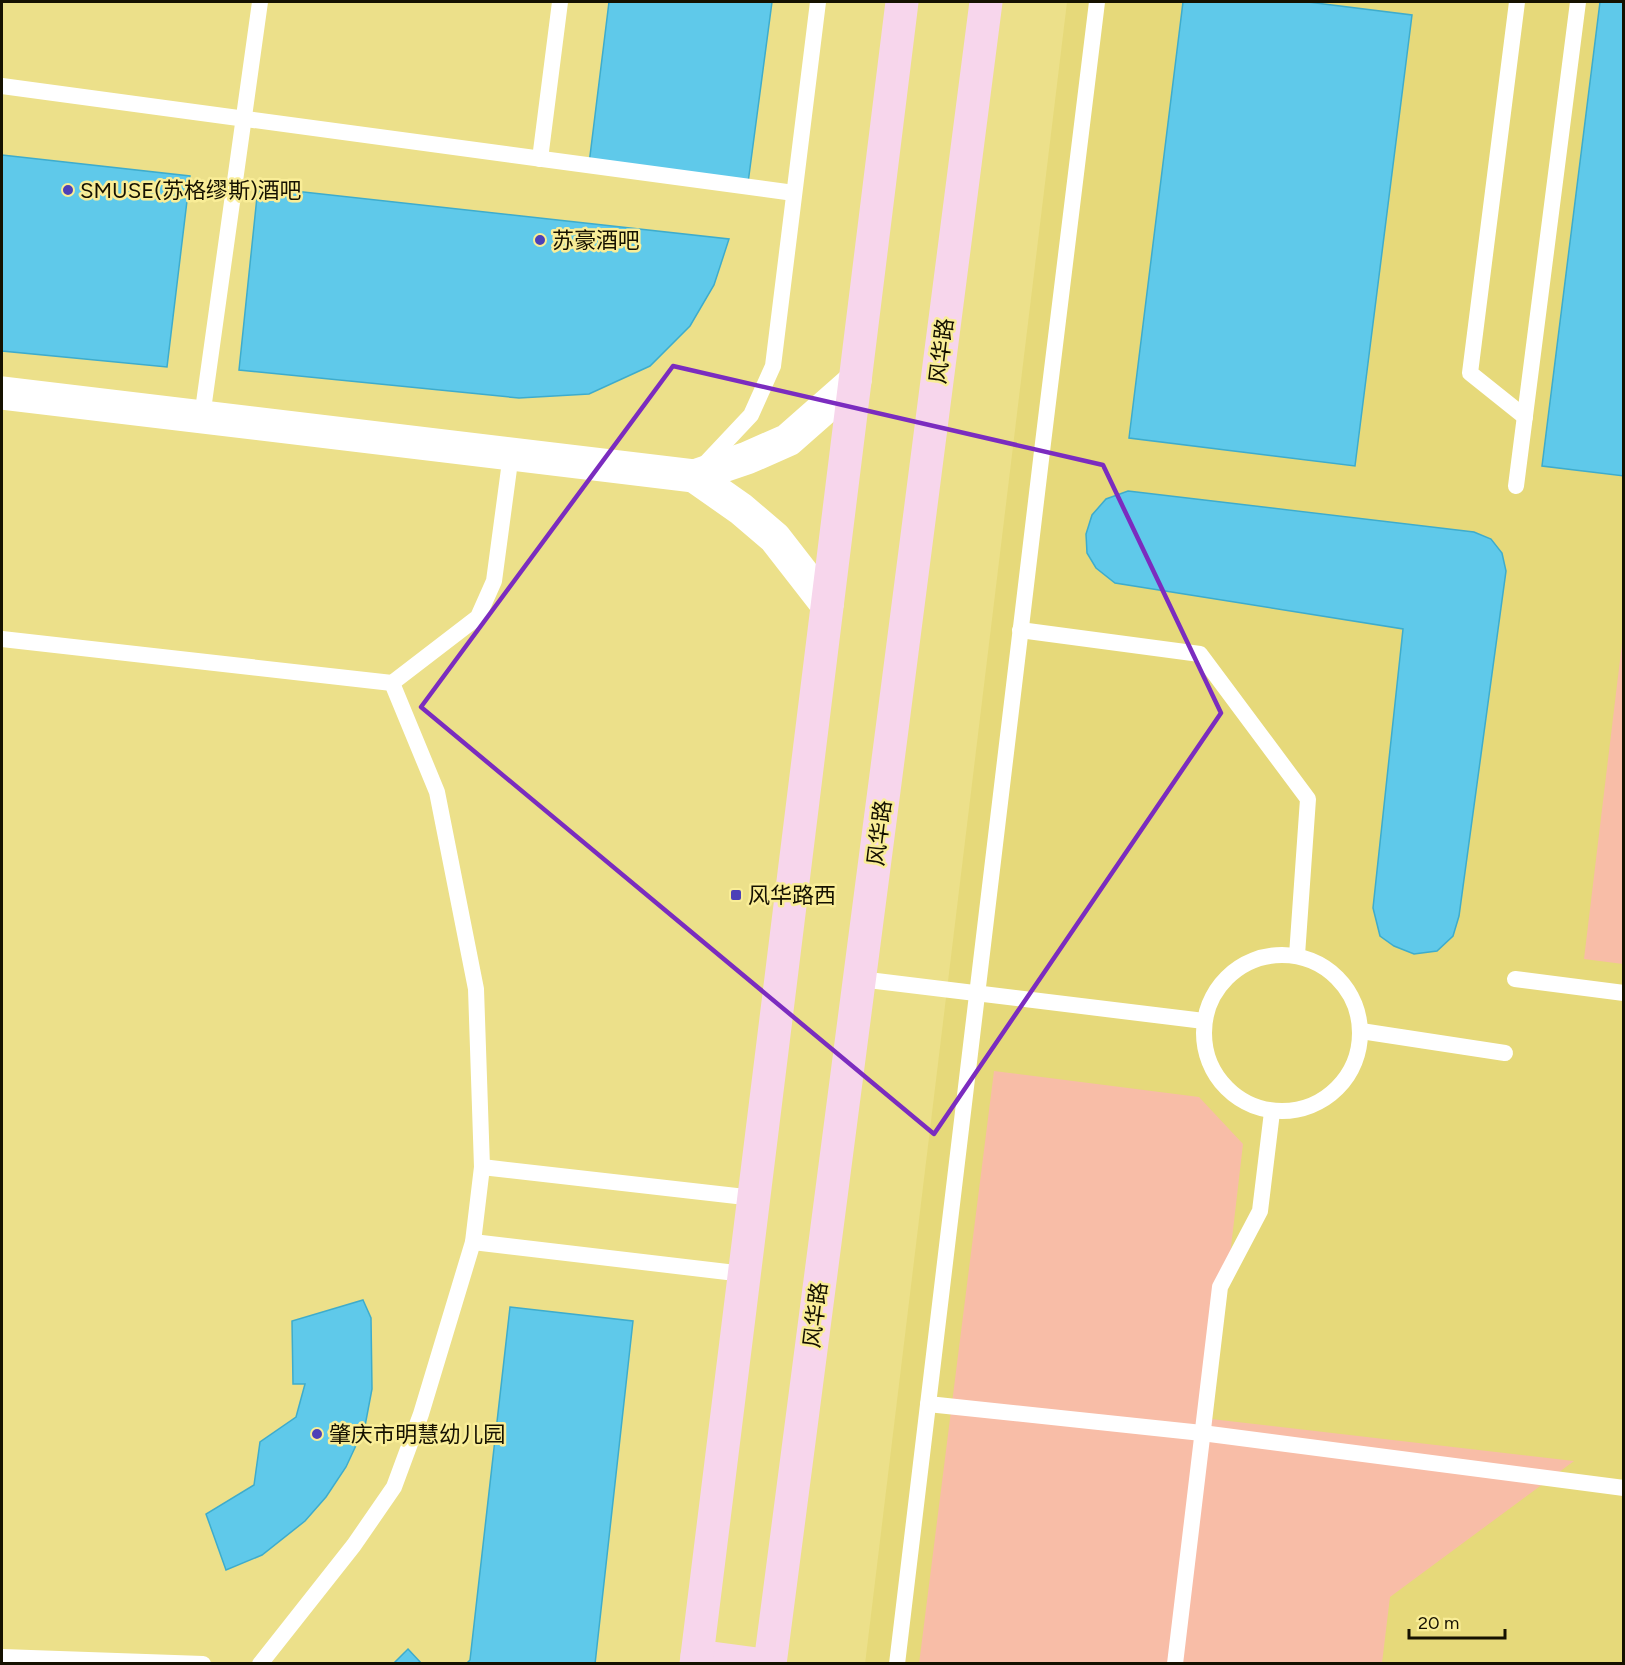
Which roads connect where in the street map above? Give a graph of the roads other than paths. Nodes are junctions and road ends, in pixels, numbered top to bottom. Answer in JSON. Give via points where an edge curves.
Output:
{"nodes":[{"id":1,"x":260,"y":2,"type":"edge"},
{"id":2,"x":560,"y":2,"type":"edge"},
{"id":3,"x":818,"y":2,"type":"edge"},
{"id":4,"x":902,"y":2,"type":"edge"},
{"id":5,"x":986,"y":2,"type":"edge"},
{"id":6,"x":1097,"y":2,"type":"edge"},
{"id":7,"x":1517,"y":2,"type":"edge"},
{"id":8,"x":1578,"y":2,"type":"edge"},
{"id":9,"x":2,"y":86,"type":"edge"},
{"id":10,"x":243,"y":119,"type":"junction"},
{"id":11,"x":540,"y":159,"type":"junction"},
{"id":12,"x":794,"y":193,"type":"junction"},
{"id":13,"x":855,"y":381,"type":"junction"},
{"id":14,"x":2,"y":393,"type":"edge"},
{"id":15,"x":202,"y":417,"type":"junction"},
{"id":16,"x":1525,"y":417,"type":"junction"},
{"id":17,"x":511,"y":454,"type":"junction"},
{"id":18,"x":694,"y":476,"type":"junction"},
{"id":19,"x":1516,"y":486,"type":"dead end"},
{"id":20,"x":827,"y":605,"type":"junction"},
{"id":21,"x":1020,"y":630,"type":"junction"},
{"id":22,"x":2,"y":639,"type":"edge"},
{"id":23,"x":392,"y":683,"type":"junction"},
{"id":24,"x":1297,"y":955,"type":"junction"},
{"id":25,"x":860,"y":979,"type":"junction"},
{"id":26,"x":1515,"y":979,"type":"dead end"},
{"id":27,"x":977,"y":993,"type":"junction"},
{"id":28,"x":1623,"y":993,"type":"edge"},
{"id":29,"x":1204,"y":1021,"type":"junction"},
{"id":30,"x":1361,"y":1031,"type":"junction"},
{"id":31,"x":1505,"y":1053,"type":"dead end"},
{"id":32,"x":1272,"y":1112,"type":"junction"},
{"id":33,"x":482,"y":1167,"type":"junction"},
{"id":34,"x":754,"y":1198,"type":"junction"},
{"id":35,"x":473,"y":1242,"type":"junction"},
{"id":36,"x":744,"y":1274,"type":"junction"},
{"id":37,"x":928,"y":1404,"type":"junction"},
{"id":38,"x":1202,"y":1433,"type":"junction"},
{"id":39,"x":1623,"y":1488,"type":"edge"},
{"id":40,"x":2,"y":1657,"type":"edge"},
{"id":41,"x":696,"y":1660,"type":"edge"},
{"id":42,"x":203,"y":1664,"type":"edge"},
{"id":43,"x":260,"y":1664,"type":"edge"},
{"id":44,"x":756,"y":1664,"type":"edge"},
{"id":45,"x":770,"y":1664,"type":"edge"},
{"id":46,"x":897,"y":1664,"type":"edge"},
{"id":47,"x":1175,"y":1664,"type":"edge"}],
"edges":[{"from":1,"to":10,"type":"lane"},
{"from":2,"to":11,"type":"lane"},
{"from":3,"to":12,"type":"lane"},
{"from":4,"to":13,"type":"main road"},
{"from":5,"to":25,"type":"main road","name":"风华路"},
{"from":6,"to":21,"type":"lane"},
{"from":7,"to":16,"type":"lane","via":[[1470,373]]},
{"from":8,"to":16,"type":"lane"},
{"from":9,"to":10,"type":"lane"},
{"from":10,"to":11,"type":"lane"},
{"from":10,"to":15,"type":"lane"},
{"from":11,"to":12,"type":"lane"},
{"from":12,"to":18,"type":"lane","via":[[773,366],[751,415]]},
{"from":13,"to":18,"type":"street","via":[[788,440]]},
{"from":13,"to":20,"type":"main road"},
{"from":14,"to":15,"type":"street"},
{"from":15,"to":17,"type":"street"},
{"from":16,"to":19,"type":"lane"},
{"from":17,"to":18,"type":"street"},
{"from":17,"to":23,"type":"lane","via":[[494,581],[478,617]]},
{"from":18,"to":20,"type":"street","via":[[775,538]]},
{"from":20,"to":34,"type":"main road"},
{"from":21,"to":24,"type":"lane","via":[[1200,654],[1308,799]]},
{"from":21,"to":27,"type":"lane"},
{"from":22,"to":23,"type":"lane"},
{"from":23,"to":33,"type":"lane","via":[[437,792],[476,988]]},
{"from":24,"to":29,"type":"lane","via":[[1272,954],[1248,962],[1227,976],[1212,997]]},
{"from":24,"to":30,"type":"lane","via":[[1321,964],[1342,981],[1355,1005]]},
{"from":25,"to":27,"type":"lane"},
{"from":25,"to":45,"type":"main road","name":"风华路"},
{"from":26,"to":28,"type":"lane"},
{"from":27,"to":29,"type":"lane"},
{"from":27,"to":37,"type":"lane"},
{"from":29,"to":32,"type":"lane","via":[[1204,1046],[1212,1070],[1227,1090],[1248,1105]]},
{"from":30,"to":31,"type":"lane"},
{"from":30,"to":32,"type":"lane","via":[[1357,1058],[1344,1082],[1324,1100],[1299,1111]]},
{"from":32,"to":38,"type":"lane","via":[[1260,1211],[1220,1287]]},
{"from":33,"to":34,"type":"lane"},
{"from":33,"to":35,"type":"lane"},
{"from":34,"to":36,"type":"main road"},
{"from":35,"to":36,"type":"lane"},
{"from":35,"to":43,"type":"lane","via":[[421,1414],[394,1487],[354,1545]]},
{"from":36,"to":41,"type":"main road"},
{"from":37,"to":38,"type":"lane"},
{"from":37,"to":46,"type":"lane"},
{"from":38,"to":39,"type":"lane"},
{"from":38,"to":47,"type":"lane"},
{"from":40,"to":42,"type":"lane"},
{"from":41,"to":44,"type":"main road"}]}
